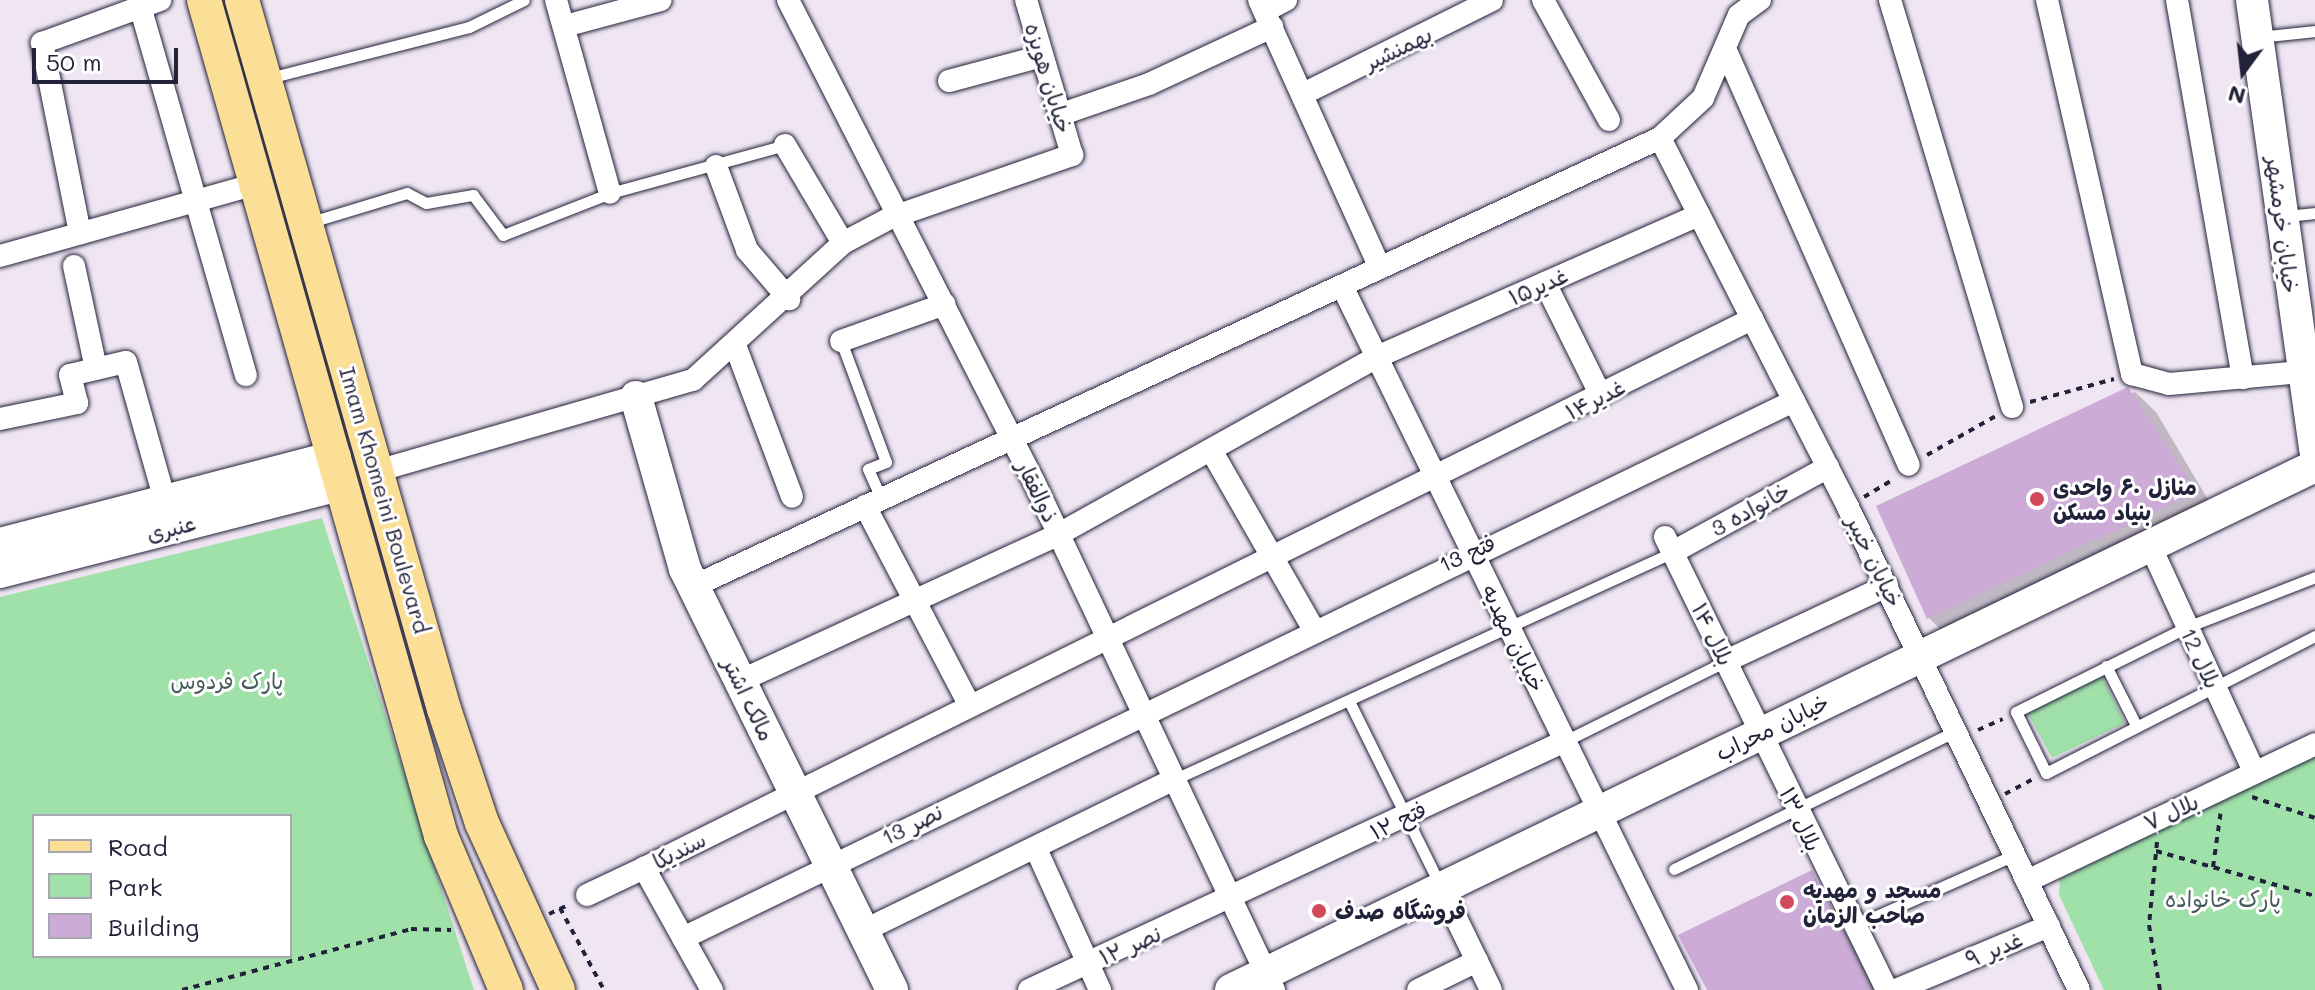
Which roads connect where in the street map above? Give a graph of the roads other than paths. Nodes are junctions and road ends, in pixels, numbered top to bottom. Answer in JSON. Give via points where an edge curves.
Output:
{"nodes":[{"id":1,"x":204,"y":0,"type":"edge"},
{"id":2,"x":242,"y":0,"type":"edge"},
{"id":3,"x":524,"y":0,"type":"edge"},
{"id":4,"x":556,"y":0,"type":"edge"},
{"id":5,"x":661,"y":0,"type":"edge"},
{"id":6,"x":788,"y":0,"type":"edge"},
{"id":7,"x":1026,"y":0,"type":"edge"},
{"id":8,"x":1286,"y":0,"type":"edge"},
{"id":9,"x":1492,"y":0,"type":"edge"},
{"id":10,"x":1543,"y":0,"type":"edge"},
{"id":11,"x":1760,"y":0,"type":"edge"},
{"id":12,"x":1890,"y":0,"type":"edge"},
{"id":13,"x":2047,"y":0,"type":"edge"},
{"id":14,"x":2177,"y":0,"type":"edge"},
{"id":15,"x":2252,"y":0,"type":"edge"},
{"id":16,"x":150,"y":3,"type":"edge"},
{"id":17,"x":1265,"y":13,"type":"edge"},
{"id":18,"x":565,"y":26,"type":"junction"},
{"id":19,"x":2315,"y":31,"type":"edge"},
{"id":20,"x":2258,"y":37,"type":"junction"},
{"id":21,"x":1727,"y":53,"type":"junction"},
{"id":22,"x":1042,"y":56,"type":"junction"},
{"id":23,"x":265,"y":79,"type":"junction"},
{"id":24,"x":949,"y":81,"type":"dead end"},
{"id":25,"x":1303,"y":94,"type":"junction"},
{"id":26,"x":1059,"y":115,"type":"junction"},
{"id":27,"x":1609,"y":120,"type":"dead end"},
{"id":28,"x":1660,"y":138,"type":"junction"},
{"id":29,"x":785,"y":145,"type":"joint"},
{"id":30,"x":716,"y":166,"type":"junction"},
{"id":31,"x":257,"y":184,"type":"junction"},
{"id":32,"x":610,"y":193,"type":"junction"},
{"id":33,"x":198,"y":201,"type":"junction"},
{"id":34,"x":2315,"y":213,"type":"edge"},
{"id":35,"x":901,"y":215,"type":"junction"},
{"id":36,"x":1699,"y":215,"type":"junction"},
{"id":37,"x":2282,"y":217,"type":"junction"},
{"id":38,"x":307,"y":224,"type":"junction"},
{"id":39,"x":80,"y":233,"type":"junction"},
{"id":40,"x":843,"y":243,"type":"junction"},
{"id":41,"x":0,"y":256,"type":"edge"},
{"id":42,"x":74,"y":266,"type":"dead end"},
{"id":43,"x":1380,"y":268,"type":"junction"},
{"id":44,"x":1545,"y":283,"type":"junction"},
{"id":45,"x":1342,"y":286,"type":"junction"},
{"id":46,"x":789,"y":299,"type":"junction"},
{"id":47,"x":945,"y":304,"type":"junction"},
{"id":48,"x":1752,"y":319,"type":"junction"},
{"id":49,"x":841,"y":341,"type":"joint"},
{"id":50,"x":735,"y":345,"type":"junction"},
{"id":51,"x":1377,"y":357,"type":"junction"},
{"id":52,"x":96,"y":369,"type":"junction"},
{"id":53,"x":2301,"y":372,"type":"junction"},
{"id":54,"x":246,"y":375,"type":"dead end"},
{"id":55,"x":2243,"y":378,"type":"junction"},
{"id":56,"x":1601,"y":396,"type":"junction"},
{"id":57,"x":636,"y":397,"type":"junction"},
{"id":58,"x":1794,"y":401,"type":"junction"},
{"id":59,"x":2012,"y":407,"type":"road end"},
{"id":60,"x":0,"y":419,"type":"edge"},
{"id":61,"x":1012,"y":437,"type":"junction"},
{"id":62,"x":1211,"y":450,"type":"junction"},
{"id":63,"x":2315,"y":450,"type":"edge"},
{"id":64,"x":1909,"y":465,"type":"road end"},
{"id":65,"x":2315,"y":466,"type":"edge"},
{"id":66,"x":1828,"y":467,"type":"junction"},
{"id":67,"x":338,"y":471,"type":"junction"},
{"id":68,"x":377,"y":471,"type":"junction"},
{"id":69,"x":1437,"y":479,"type":"junction"},
{"id":70,"x":792,"y":497,"type":"dead end"},
{"id":71,"x":165,"y":501,"type":"junction"},
{"id":72,"x":873,"y":502,"type":"junction"},
{"id":73,"x":1059,"y":534,"type":"junction"},
{"id":74,"x":2149,"y":543,"type":"junction"},
{"id":75,"x":0,"y":544,"type":"edge"},
{"id":76,"x":1669,"y":544,"type":"junction"},
{"id":77,"x":1472,"y":551,"type":"junction"},
{"id":78,"x":1273,"y":558,"type":"junction"},
{"id":79,"x":0,"y":572,"type":"edge"},
{"id":80,"x":2315,"y":577,"type":"edge"},
{"id":81,"x":694,"y":586,"type":"junction"},
{"id":82,"x":1887,"y":586,"type":"junction"},
{"id":83,"x":914,"y":601,"type":"junction"},
{"id":84,"x":2187,"y":627,"type":"junction"},
{"id":85,"x":1313,"y":628,"type":"junction"},
{"id":86,"x":1510,"y":629,"type":"junction"},
{"id":87,"x":2315,"y":636,"type":"edge"},
{"id":88,"x":1108,"y":638,"type":"junction"},
{"id":89,"x":1920,"y":655,"type":"junction"},
{"id":90,"x":1726,"y":661,"type":"junction"},
{"id":91,"x":2106,"y":666,"type":"junction"},
{"id":92,"x":740,"y":681,"type":"junction"},
{"id":93,"x":2215,"y":687,"type":"junction"},
{"id":94,"x":1349,"y":701,"type":"junction"},
{"id":95,"x":970,"y":706,"type":"junction"},
{"id":96,"x":1142,"y":710,"type":"junction"},
{"id":97,"x":2137,"y":727,"type":"junction"},
{"id":98,"x":1760,"y":732,"type":"junction"},
{"id":99,"x":1958,"y":735,"type":"junction"},
{"id":100,"x":1565,"y":741,"type":"junction"},
{"id":101,"x":2315,"y":744,"type":"edge"},
{"id":102,"x":2255,"y":773,"type":"junction"},
{"id":103,"x":1175,"y":779,"type":"junction"},
{"id":104,"x":794,"y":791,"type":"junction"},
{"id":105,"x":1797,"y":810,"type":"junction"},
{"id":106,"x":1599,"y":811,"type":"junction"},
{"id":107,"x":1407,"y":816,"type":"junction"},
{"id":108,"x":1037,"y":851,"type":"junction"},
{"id":109,"x":2014,"y":855,"type":"junction"},
{"id":110,"x":830,"y":865,"type":"junction"},
{"id":111,"x":644,"y":868,"type":"junction"},
{"id":112,"x":1674,"y":869,"type":"dead end"},
{"id":113,"x":2027,"y":881,"type":"junction"},
{"id":114,"x":1441,"y":887,"type":"junction"},
{"id":115,"x":587,"y":895,"type":"road end"},
{"id":116,"x":1232,"y":900,"type":"junction"},
{"id":117,"x":525,"y":914,"type":"junction"},
{"id":118,"x":1852,"y":926,"type":"junction"},
{"id":119,"x":2049,"y":926,"type":"junction"},
{"id":120,"x":476,"y":931,"type":"junction"},
{"id":121,"x":863,"y":931,"type":"junction"},
{"id":122,"x":683,"y":938,"type":"junction"},
{"id":123,"x":544,"y":959,"type":"junction"},
{"id":124,"x":1477,"y":961,"type":"junction"},
{"id":125,"x":1088,"y":964,"type":"junction"},
{"id":126,"x":1270,"y":981,"type":"edge"},
{"id":127,"x":502,"y":983,"type":"edge"},
{"id":128,"x":558,"y":990,"type":"edge"},
{"id":129,"x":712,"y":990,"type":"edge"},
{"id":130,"x":892,"y":990,"type":"edge"},
{"id":131,"x":1029,"y":990,"type":"edge"},
{"id":132,"x":1100,"y":990,"type":"edge"},
{"id":133,"x":1231,"y":990,"type":"edge"},
{"id":134,"x":1418,"y":990,"type":"edge"},
{"id":135,"x":1491,"y":990,"type":"edge"},
{"id":136,"x":1687,"y":990,"type":"edge"},
{"id":137,"x":1887,"y":990,"type":"edge"},
{"id":138,"x":1896,"y":990,"type":"edge"},
{"id":139,"x":2079,"y":990,"type":"edge"}],
"edges":[{"from":1,"to":31,"type":"main road","name":"Imam Khomeini Boulevard"},
{"from":2,"to":23,"type":"main road","name":"Imam Khomeini Boulevard"},
{"from":3,"to":23,"type":"lane","via":[[469,27]]},
{"from":4,"to":18,"type":"street"},
{"from":5,"to":18,"type":"street"},
{"from":6,"to":35,"type":"street","name":"ذوالفقار"},
{"from":7,"to":22,"type":"street","name":"خیابان هویزه"},
{"from":8,"to":17,"type":"street"},
{"from":9,"to":25,"type":"street","name":"بهمنشیر"},
{"from":10,"to":27,"type":"street"},
{"from":11,"to":21,"type":"street","via":[[1739,15]]},
{"from":12,"to":59,"type":"street"},
{"from":13,"to":55,"type":"street","via":[[2132,374],[2169,384]]},
{"from":14,"to":55,"type":"street"},
{"from":15,"to":20,"type":"street","name":"خیابان خرمشهر"},
{"from":16,"to":33,"type":"street"},
{"from":16,"to":39,"type":"street","via":[[42,43]]},
{"from":17,"to":25,"type":"street"},
{"from":17,"to":26,"type":"street","via":[[1149,84]]},
{"from":18,"to":32,"type":"street"},
{"from":19,"to":20,"type":"lane"},
{"from":20,"to":37,"type":"street","name":"خیابان خرمشهر"},
{"from":21,"to":28,"type":"street","via":[[1703,98]]},
{"from":21,"to":64,"type":"street"},
{"from":22,"to":24,"type":"street"},
{"from":22,"to":26,"type":"street","name":"خیابان هویزه"},
{"from":23,"to":38,"type":"main road","name":"Imam Khomeini Boulevard"},
{"from":25,"to":43,"type":"street"},
{"from":26,"to":35,"type":"street","name":"خیابان هویزه","via":[[1072,155]]},
{"from":28,"to":36,"type":"street","name":"خیابان خیبر"},
{"from":28,"to":43,"type":"street"},
{"from":29,"to":30,"type":"lane"},
{"from":29,"to":40,"type":"street"},
{"from":30,"to":32,"type":"lane"},
{"from":30,"to":46,"type":"street","via":[[747,250]]},
{"from":31,"to":33,"type":"street"},
{"from":31,"to":67,"type":"main road","name":"Imam Khomeini Boulevard"},
{"from":32,"to":38,"type":"lane","via":[[503,235],[473,195],[426,203],[407,193]]},
{"from":33,"to":39,"type":"street"},
{"from":33,"to":54,"type":"street"},
{"from":34,"to":37,"type":"lane"},
{"from":35,"to":40,"type":"street"},
{"from":35,"to":47,"type":"street","name":"ذوالفقار"},
{"from":36,"to":44,"type":"street","name":"غدیر۱۵"},
{"from":36,"to":48,"type":"street","name":"خیابان خیبر"},
{"from":37,"to":53,"type":"street","name":"خیابان خرمشهر"},
{"from":38,"to":68,"type":"main road","name":"Imam Khomeini Boulevard"},
{"from":39,"to":41,"type":"street"},
{"from":40,"to":46,"type":"street"},
{"from":42,"to":52,"type":"street"},
{"from":43,"to":45,"type":"street"},
{"from":44,"to":51,"type":"street","name":"غدیر۱۵"},
{"from":44,"to":56,"type":"street"},
{"from":45,"to":51,"type":"street","name":"خیابان مهدیه"},
{"from":45,"to":61,"type":"street"},
{"from":46,"to":50,"type":"street"},
{"from":47,"to":49,"type":"street"},
{"from":47,"to":61,"type":"street","name":"ذوالفقار"},
{"from":48,"to":56,"type":"street","name":"غدیر۱۴"},
{"from":48,"to":58,"type":"street","name":"خیابان خیبر"},
{"from":49,"to":72,"type":"lane","via":[[886,462],[868,469]]},
{"from":50,"to":57,"type":"street","via":[[693,380]]},
{"from":50,"to":70,"type":"street"},
{"from":51,"to":62,"type":"street","name":"غدیر۱۵"},
{"from":51,"to":69,"type":"street","name":"خیابان مهدیه"},
{"from":52,"to":60,"type":"street","via":[[70,375],[77,403]]},
{"from":52,"to":71,"type":"street","via":[[126,362]]},
{"from":53,"to":55,"type":"street"},
{"from":53,"to":63,"type":"street","name":"خیابان خرمشهر"},
{"from":56,"to":69,"type":"street","name":"غدیر۱۴"},
{"from":57,"to":68,"type":"street"},
{"from":57,"to":81,"type":"street","name":"مالک اشتر"},
{"from":58,"to":66,"type":"street","name":"خیابان خیبر"},
{"from":58,"to":77,"type":"street","name":"فتح 13"},
{"from":61,"to":72,"type":"street"},
{"from":61,"to":73,"type":"street","name":"ذوالفقار"},
{"from":62,"to":73,"type":"street","name":"غدیر۱۵"},
{"from":62,"to":78,"type":"street"},
{"from":65,"to":74,"type":"street","name":"خیابان محراب"},
{"from":66,"to":76,"type":"street","name":"خانواده 3"},
{"from":66,"to":82,"type":"street","name":"خیابان خیبر"},
{"from":67,"to":71,"type":"street","name":"عنبری"},
{"from":67,"to":79,"type":"street","name":"عنبری"},
{"from":67,"to":120,"type":"main road","name":"Imam Khomeini Boulevard","via":[[441,836]]},
{"from":68,"to":117,"type":"main road","name":"Imam Khomeini Boulevard","via":[[472,794]]},
{"from":69,"to":77,"type":"street","name":"خیابان مهدیه"},
{"from":69,"to":78,"type":"street","name":"غدیر۱۴"},
{"from":71,"to":75,"type":"street","name":"عنبری"},
{"from":72,"to":81,"type":"street"},
{"from":72,"to":83,"type":"street"},
{"from":73,"to":83,"type":"street","name":"غدیر۱۵"},
{"from":73,"to":88,"type":"street","name":"ذوالفقار"},
{"from":74,"to":84,"type":"street","name":"بلال 12"},
{"from":74,"to":89,"type":"street","name":"خیابان محراب"},
{"from":76,"to":86,"type":"lane"},
{"from":76,"to":90,"type":"street","name":"بلال ۱۴"},
{"from":77,"to":85,"type":"street","name":"فتح 13"},
{"from":77,"to":86,"type":"street","name":"خیابان مهدیه"},
{"from":78,"to":85,"type":"street"},
{"from":78,"to":88,"type":"street","name":"غدیر۱۴"},
{"from":80,"to":84,"type":"lane"},
{"from":81,"to":92,"type":"street","name":"مالک اشتر"},
{"from":82,"to":89,"type":"street","name":"خیابان خیبر"},
{"from":82,"to":90,"type":"street"},
{"from":83,"to":92,"type":"street","name":"غدیر۱۵"},
{"from":83,"to":95,"type":"street"},
{"from":84,"to":91,"type":"lane"},
{"from":84,"to":93,"type":"street","name":"بلال 12"},
{"from":85,"to":96,"type":"street","name":"فتح 13"},
{"from":86,"to":94,"type":"lane"},
{"from":86,"to":100,"type":"street","name":"خیابان مهدیه"},
{"from":87,"to":93,"type":"lane"},
{"from":88,"to":95,"type":"street","name":"سندیکا"},
{"from":88,"to":96,"type":"street","name":"ذوالفقار"},
{"from":89,"to":98,"type":"street","name":"خیابان محراب"},
{"from":89,"to":99,"type":"street","name":"خیابان خیبر"},
{"from":90,"to":98,"type":"street","name":"بلال ۱۴"},
{"from":90,"to":100,"type":"lane"},
{"from":91,"to":97,"type":"lane"},
{"from":91,"to":97,"type":"lane","via":[[2016,712],[2046,773]]},
{"from":92,"to":104,"type":"street","name":"مالک اشتر"},
{"from":93,"to":97,"type":"lane"},
{"from":93,"to":102,"type":"street","name":"بلال 12"},
{"from":94,"to":103,"type":"lane"},
{"from":94,"to":107,"type":"lane"},
{"from":95,"to":104,"type":"street","name":"سندیکا"},
{"from":96,"to":103,"type":"street","name":"ذوالفقار"},
{"from":96,"to":110,"type":"street","name":"نصر 13"},
{"from":98,"to":105,"type":"street","name":"بلال ۱۳"},
{"from":98,"to":106,"type":"street","name":"خیابان محراب"},
{"from":99,"to":105,"type":"lane"},
{"from":99,"to":109,"type":"street","name":"خیابان خیبر"},
{"from":100,"to":106,"type":"street","name":"خیابان مهدیه"},
{"from":100,"to":107,"type":"street","name":"فتح ۱۲"},
{"from":101,"to":102,"type":"street","name":"بلال ۷"},
{"from":102,"to":113,"type":"street","name":"بلال ۷"},
{"from":103,"to":108,"type":"street"},
{"from":103,"to":116,"type":"street","name":"ذوالفقار"},
{"from":104,"to":110,"type":"street","name":"مالک اشتر"},
{"from":104,"to":111,"type":"street","name":"سندیکا"},
{"from":105,"to":112,"type":"lane"},
{"from":105,"to":118,"type":"street","name":"بلال ۱۳"},
{"from":106,"to":114,"type":"street","name":"خیابان محراب"},
{"from":106,"to":136,"type":"street","name":"خیابان مهدیه"},
{"from":107,"to":114,"type":"lane"},
{"from":107,"to":116,"type":"street","name":"فتح ۱۲"},
{"from":108,"to":121,"type":"street"},
{"from":108,"to":125,"type":"street"},
{"from":109,"to":113,"type":"street","name":"خیابان خیبر"},
{"from":109,"to":118,"type":"lane"},
{"from":110,"to":121,"type":"street","name":"مالک اشتر"},
{"from":110,"to":122,"type":"street","name":"نصر 13"},
{"from":111,"to":115,"type":"street"},
{"from":111,"to":122,"type":"street","name":"سندیکا"},
{"from":113,"to":119,"type":"street","name":"خیابان خیبر"},
{"from":114,"to":124,"type":"street"},
{"from":114,"to":126,"type":"street","name":"خیابان محراب"},
{"from":116,"to":125,"type":"street","name":"نصر ۱۲"},
{"from":116,"to":126,"type":"street","name":"ذوالفقار"},
{"from":117,"to":120,"type":"main road","via":[[503,926]]},
{"from":117,"to":123,"type":"main road","name":"Imam Khomeini Boulevard"},
{"from":118,"to":137,"type":"street","name":"بلال ۱۳"},
{"from":119,"to":138,"type":"street","name":"غدیر ۹"},
{"from":119,"to":139,"type":"street","name":"خیابان خیبر"},
{"from":120,"to":127,"type":"main road","name":"Imam Khomeini Boulevard"},
{"from":121,"to":130,"type":"street","name":"مالک اشتر"},
{"from":122,"to":129,"type":"street","name":"سندیکا"},
{"from":123,"to":127,"type":"main road","via":[[520,959]]},
{"from":123,"to":128,"type":"main road","name":"Imam Khomeini Boulevard"},
{"from":124,"to":134,"type":"street"},
{"from":124,"to":135,"type":"street"},
{"from":125,"to":131,"type":"street","name":"نصر ۱۲"},
{"from":125,"to":132,"type":"street"},
{"from":126,"to":133,"type":"street","name":"خیابان محراب"}]}
